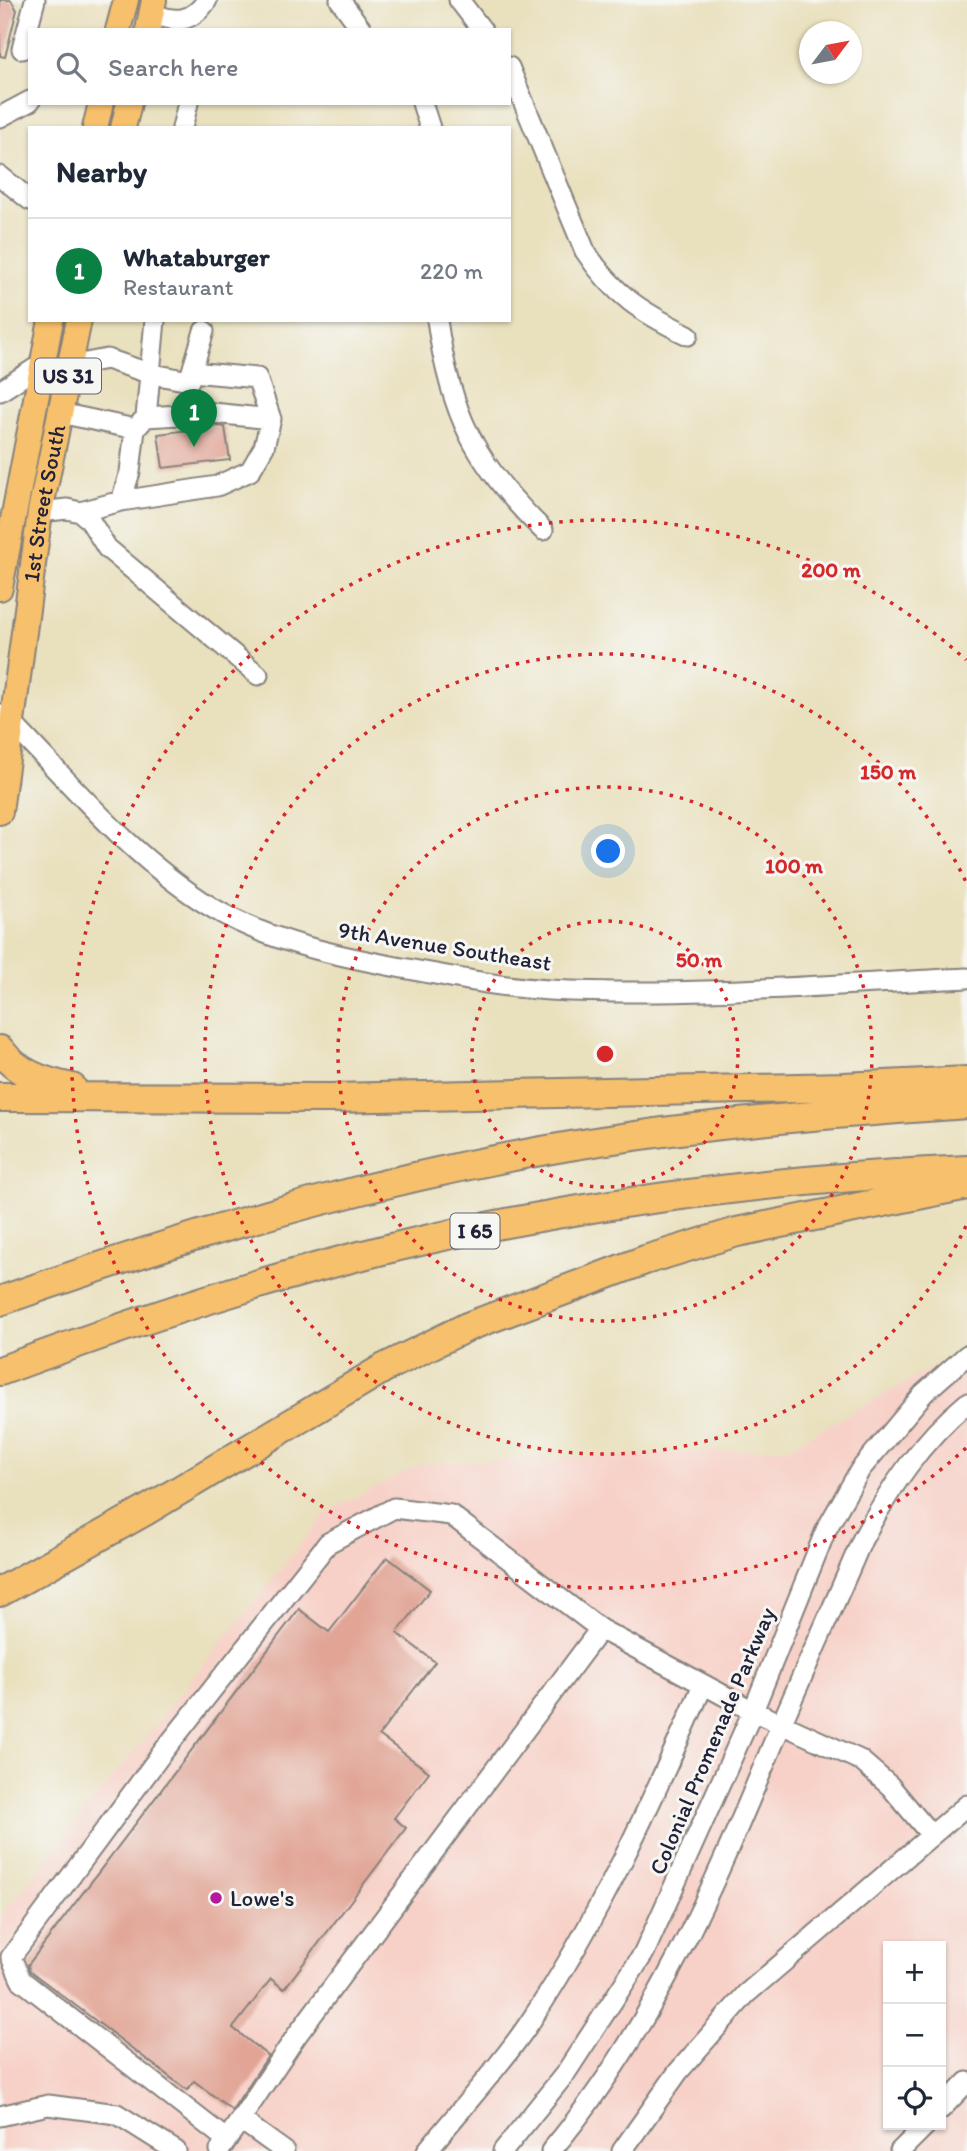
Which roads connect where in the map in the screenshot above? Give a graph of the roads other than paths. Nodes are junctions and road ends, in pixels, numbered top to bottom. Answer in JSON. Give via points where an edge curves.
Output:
{"nodes":[{"id":1,"x":35,"y":0,"type":"edge"},
{"id":2,"x":126,"y":0,"type":"edge"},
{"id":3,"x":340,"y":0,"type":"edge"},
{"id":4,"x":459,"y":0,"type":"edge"},
{"id":5,"x":151,"y":14,"type":"edge"},
{"id":6,"x":200,"y":15,"type":"edge"},
{"id":7,"x":119,"y":28,"type":"edge"},
{"id":8,"x":361,"y":28,"type":"edge"},
{"id":9,"x":480,"y":28,"type":"edge"},
{"id":10,"x":22,"y":49,"type":"dead end"},
{"id":11,"x":511,"y":72,"type":"edge"},
{"id":12,"x":28,"y":102,"type":"edge"},
{"id":13,"x":101,"y":105,"type":"edge"},
{"id":14,"x":129,"y":105,"type":"edge"},
{"id":15,"x":188,"y":105,"type":"edge"},
{"id":16,"x":423,"y":105,"type":"edge"},
{"id":17,"x":0,"y":117,"type":"edge"},
{"id":18,"x":95,"y":126,"type":"edge"},
{"id":19,"x":124,"y":126,"type":"edge"},
{"id":20,"x":182,"y":126,"type":"edge"},
{"id":21,"x":429,"y":126,"type":"edge"},
{"id":22,"x":0,"y":176,"type":"edge"},
{"id":23,"x":28,"y":198,"type":"edge"},
{"id":24,"x":51,"y":322,"type":"edge"},
{"id":25,"x":79,"y":322,"type":"edge"},
{"id":26,"x":155,"y":322,"type":"edge"},
{"id":27,"x":437,"y":322,"type":"edge"},
{"id":28,"x":204,"y":331,"type":"dead end"},
{"id":29,"x":688,"y":335,"type":"dead end"},
{"id":30,"x":41,"y":364,"type":"junction"},
{"id":31,"x":70,"y":366,"type":"junction"},
{"id":32,"x":192,"y":372,"type":"junction"},
{"id":33,"x":148,"y":373,"type":"junction"},
{"id":34,"x":0,"y":391,"type":"edge"},
{"id":35,"x":60,"y":413,"type":"junction"},
{"id":36,"x":271,"y":418,"type":"junction"},
{"id":37,"x":141,"y":423,"type":"junction"},
{"id":38,"x":121,"y":501,"type":"junction"},
{"id":39,"x":40,"y":512,"type":"junction"},
{"id":40,"x":80,"y":512,"type":"junction"},
{"id":41,"x":543,"y":530,"type":"dead end"},
{"id":42,"x":0,"y":585,"type":"edge"},
{"id":43,"x":258,"y":675,"type":"dead end"},
{"id":44,"x":5,"y":717,"type":"edge"},
{"id":45,"x":0,"y":812,"type":"edge"},
{"id":46,"x":967,"y":978,"type":"edge"},
{"id":47,"x":0,"y":1050,"type":"edge"},
{"id":48,"x":967,"y":1081,"type":"edge"},
{"id":49,"x":112,"y":1096,"type":"junction"},
{"id":50,"x":0,"y":1097,"type":"edge"},
{"id":51,"x":967,"y":1104,"type":"edge"},
{"id":52,"x":967,"y":1170,"type":"edge"},
{"id":53,"x":967,"y":1185,"type":"edge"},
{"id":54,"x":0,"y":1301,"type":"edge"},
{"id":55,"x":967,"y":1355,"type":"edge"},
{"id":56,"x":0,"y":1371,"type":"edge"},
{"id":57,"x":967,"y":1403,"type":"edge"},
{"id":58,"x":44,"y":1567,"type":"junction"},
{"id":59,"x":0,"y":1592,"type":"edge"},
{"id":60,"x":0,"y":1606,"type":"edge"},
{"id":61,"x":600,"y":1629,"type":"junction"},
{"id":62,"x":703,"y":1685,"type":"junction"},
{"id":63,"x":753,"y":1711,"type":"junction"},
{"id":64,"x":781,"y":1724,"type":"junction"},
{"id":65,"x":967,"y":1805,"type":"edge"},
{"id":66,"x":931,"y":1835,"type":"junction"},
{"id":67,"x":967,"y":2082,"type":"edge"},
{"id":68,"x":946,"y":2104,"type":"edge"},
{"id":69,"x":0,"y":2116,"type":"edge"},
{"id":70,"x":241,"y":2120,"type":"junction"},
{"id":71,"x":921,"y":2130,"type":"edge"},
{"id":72,"x":224,"y":2146,"type":"edge"},
{"id":73,"x":176,"y":2151,"type":"edge"},
{"id":74,"x":284,"y":2151,"type":"edge"},
{"id":75,"x":427,"y":2151,"type":"edge"},
{"id":76,"x":503,"y":2151,"type":"edge"},
{"id":77,"x":551,"y":2151,"type":"edge"},
{"id":78,"x":622,"y":2151,"type":"edge"},
{"id":79,"x":900,"y":2151,"type":"edge"}],
"edges":[{"from":1,"to":10,"type":"street"},
{"from":2,"to":5,"type":"main road"},
{"from":2,"to":7,"type":"main road"},
{"from":3,"to":8,"type":"street"},
{"from":4,"to":9,"type":"street"},
{"from":5,"to":6,"type":"street","via":[[170,21]]},
{"from":11,"to":29,"type":"street","via":[[591,260],[631,305]]},
{"from":12,"to":17,"type":"street"},
{"from":13,"to":18,"type":"main road"},
{"from":14,"to":19,"type":"main road"},
{"from":15,"to":20,"type":"street"},
{"from":16,"to":21,"type":"street"},
{"from":22,"to":23,"type":"street"},
{"from":24,"to":30,"type":"main road","name":"1st Street South","number":"US 31"},
{"from":25,"to":31,"type":"main road","name":"1st Street South","number":"US 31"},
{"from":26,"to":33,"type":"street"},
{"from":27,"to":41,"type":"street","via":[[445,372],[469,437],[523,511]]},
{"from":28,"to":32,"type":"street"},
{"from":30,"to":31,"type":"main road"},
{"from":30,"to":34,"type":"street"},
{"from":30,"to":42,"type":"main road","name":"1st Street South","number":"US 31"},
{"from":31,"to":33,"type":"street","via":[[107,359]]},
{"from":31,"to":35,"type":"main road","name":"1st Street South","number":"US 31"},
{"from":32,"to":33,"type":"street","via":[[189,381]]},
{"from":32,"to":36,"type":"street","via":[[257,378]]},
{"from":33,"to":37,"type":"street"},
{"from":35,"to":37,"type":"street"},
{"from":35,"to":39,"type":"main road","name":"1st Street South","number":"US 31"},
{"from":36,"to":37,"type":"street","via":[[213,413]]},
{"from":36,"to":38,"type":"street","via":[[264,447],[250,471],[217,486]]},
{"from":37,"to":38,"type":"street"},
{"from":38,"to":40,"type":"street"},
{"from":39,"to":40,"type":"street"},
{"from":39,"to":44,"type":"main road","name":"1st Street South","number":"US 31"},
{"from":40,"to":43,"type":"street","via":[[107,548]]},
{"from":44,"to":45,"type":"main road","name":"1st Street South","number":"US 31"},
{"from":44,"to":46,"type":"street","name":"9th Avenue Southeast","via":[[120,836],[181,887],[250,927],[330,953],[546,990],[681,992]]},
{"from":47,"to":49,"type":"highway","via":[[31,1076]]},
{"from":48,"to":49,"type":"highway","via":[[331,1098]]},
{"from":49,"to":50,"type":"highway"},
{"from":51,"to":54,"type":"highway","via":[[635,1136],[394,1182],[242,1222]]},
{"from":52,"to":56,"type":"highway","number":"I 65","via":[[870,1174],[696,1192],[456,1234],[242,1289]]},
{"from":53,"to":58,"type":"highway","via":[[737,1232],[645,1260],[467,1327],[384,1368]]},
{"from":55,"to":63,"type":"street","name":"Colonial Promenade Parkway","via":[[924,1393],[860,1469],[827,1530]]},
{"from":57,"to":64,"type":"street","via":[[922,1447],[887,1494]]},
{"from":58,"to":59,"type":"highway"},
{"from":58,"to":60,"type":"highway"},
{"from":61,"to":62,"type":"street"},
{"from":61,"to":70,"type":"street","via":[[297,2035]]},
{"from":61,"to":72,"type":"street","via":[[451,1515],[394,1508],[328,1543],[162,1753],[11,1956],[21,1980]]},
{"from":62,"to":63,"type":"street"},
{"from":62,"to":75,"type":"street","via":[[601,1906],[530,2023]]},
{"from":63,"to":64,"type":"street"},
{"from":63,"to":76,"type":"street","name":"Colonial Promenade Parkway","via":[[644,1953],[572,2065]]},
{"from":64,"to":66,"type":"street","via":[[875,1771]]},
{"from":64,"to":77,"type":"street","via":[[703,1908],[651,2010],[577,2121]]},
{"from":65,"to":66,"type":"street"},
{"from":66,"to":78,"type":"street","via":[[746,1994],[678,2072]]},
{"from":67,"to":68,"type":"street"},
{"from":69,"to":73,"type":"street","via":[[48,2105],[117,2114]]},
{"from":70,"to":72,"type":"street"},
{"from":70,"to":74,"type":"street"},
{"from":71,"to":79,"type":"street"}]}
